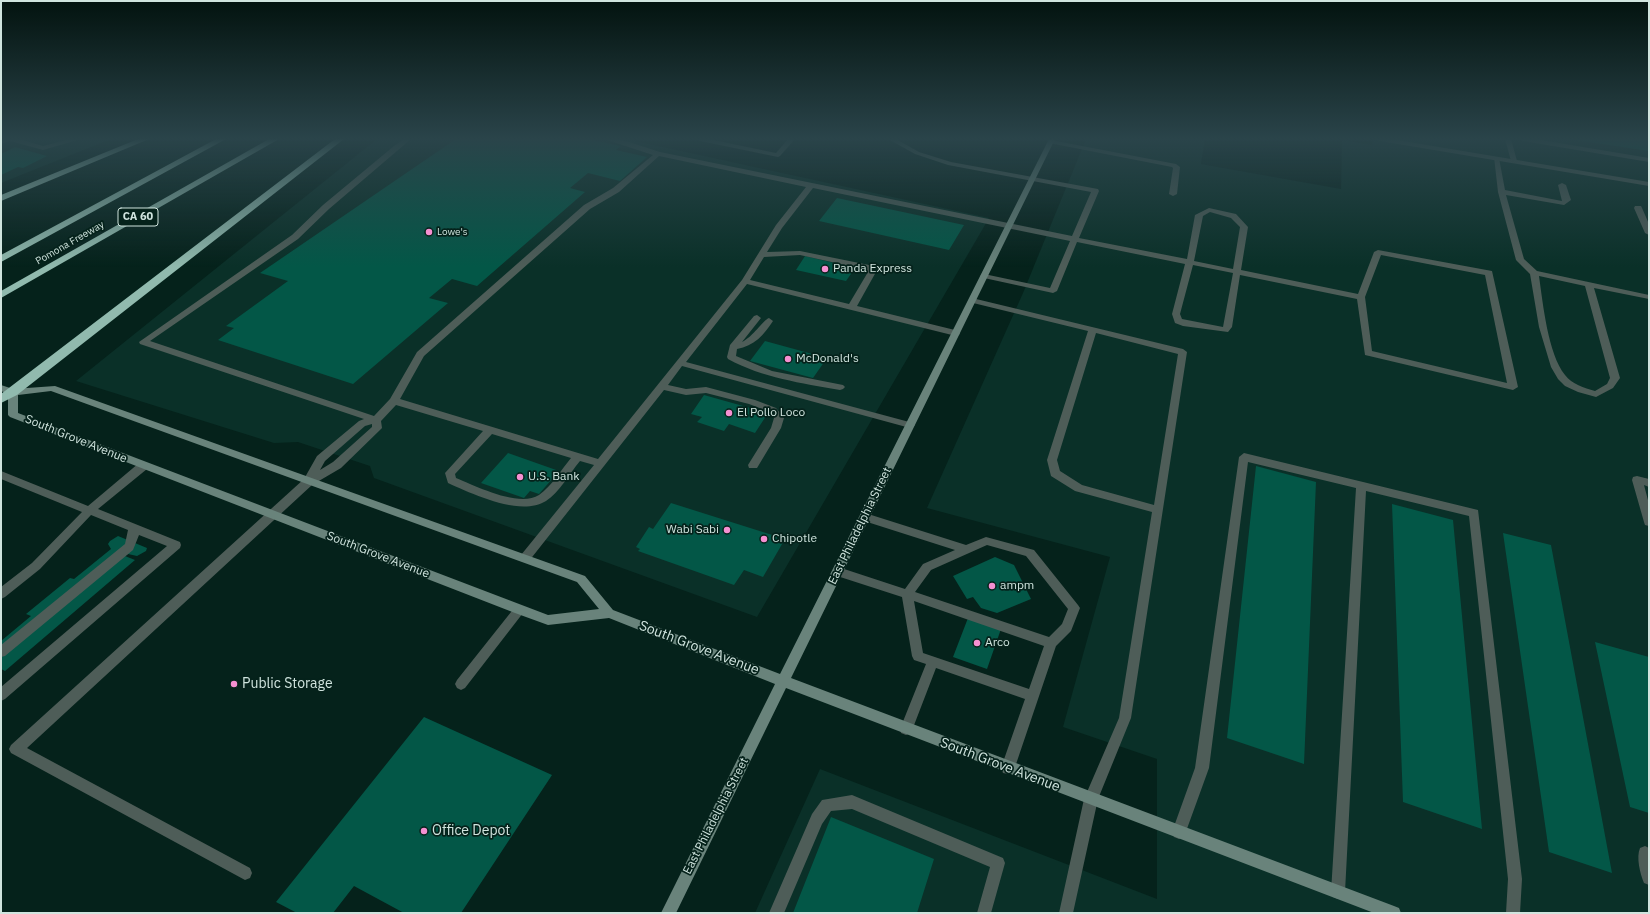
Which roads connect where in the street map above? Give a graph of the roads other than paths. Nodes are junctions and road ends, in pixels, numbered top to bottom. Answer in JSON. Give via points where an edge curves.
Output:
{"nodes":[{"id":1,"x":41,"y":182,"type":"edge"},
{"id":2,"x":143,"y":182,"type":"edge"},
{"id":3,"x":200,"y":182,"type":"edge"},
{"id":4,"x":285,"y":182,"type":"edge"},
{"id":5,"x":356,"y":182,"type":"edge"},
{"id":6,"x":626,"y":182,"type":"edge"},
{"id":7,"x":791,"y":182,"type":"edge"},
{"id":8,"x":1031,"y":182,"type":"edge"},
{"id":9,"x":1046,"y":182,"type":"edge"},
{"id":10,"x":1175,"y":182,"type":"edge"},
{"id":11,"x":1500,"y":182,"type":"edge"},
{"id":12,"x":1635,"y":182,"type":"edge"},
{"id":13,"x":1649,"y":184,"type":"edge"},
{"id":14,"x":1562,"y":185,"type":"dead end"},
{"id":15,"x":812,"y":186,"type":"junction"},
{"id":16,"x":1502,"y":192,"type":"junction"},
{"id":17,"x":1173,"y":194,"type":"dead end"},
{"id":18,"x":1,"y":198,"type":"edge"},
{"id":19,"x":1638,"y":208,"type":"dead end"},
{"id":20,"x":1010,"y":225,"type":"junction"},
{"id":21,"x":1649,"y":233,"type":"edge"},
{"id":22,"x":1075,"y":238,"type":"junction"},
{"id":23,"x":762,"y":255,"type":"junction"},
{"id":24,"x":1,"y":259,"type":"edge"},
{"id":25,"x":1190,"y":262,"type":"junction"},
{"id":26,"x":1237,"y":272,"type":"junction"},
{"id":27,"x":1534,"y":273,"type":"junction"},
{"id":28,"x":984,"y":276,"type":"junction"},
{"id":29,"x":745,"y":281,"type":"junction"},
{"id":30,"x":1589,"y":285,"type":"junction"},
{"id":31,"x":1,"y":295,"type":"edge"},
{"id":32,"x":1361,"y":297,"type":"junction"},
{"id":33,"x":1649,"y":297,"type":"edge"},
{"id":34,"x":972,"y":300,"type":"junction"},
{"id":35,"x":852,"y":307,"type":"junction"},
{"id":36,"x":757,"y":318,"type":"dead end"},
{"id":37,"x":769,"y":321,"type":"dead end"},
{"id":38,"x":1093,"y":330,"type":"junction"},
{"id":39,"x":956,"y":333,"type":"junction"},
{"id":40,"x":734,"y":347,"type":"junction"},
{"id":41,"x":680,"y":363,"type":"junction"},
{"id":42,"x":661,"y":386,"type":"junction"},
{"id":43,"x":840,"y":387,"type":"dead end"},
{"id":44,"x":1,"y":388,"type":"edge"},
{"id":45,"x":13,"y":392,"type":"junction"},
{"id":46,"x":1,"y":400,"type":"edge"},
{"id":47,"x":394,"y":401,"type":"junction"},
{"id":48,"x":376,"y":420,"type":"junction"},
{"id":49,"x":910,"y":425,"type":"junction"},
{"id":50,"x":490,"y":430,"type":"junction"},
{"id":51,"x":578,"y":457,"type":"junction"},
{"id":52,"x":600,"y":463,"type":"junction"},
{"id":53,"x":752,"y":465,"type":"dead end"},
{"id":54,"x":143,"y":466,"type":"junction"},
{"id":55,"x":1,"y":475,"type":"edge"},
{"id":56,"x":308,"y":482,"type":"junction"},
{"id":57,"x":1649,"y":483,"type":"edge"},
{"id":58,"x":1360,"y":486,"type":"junction"},
{"id":59,"x":90,"y":510,"type":"junction"},
{"id":60,"x":1158,"y":510,"type":"junction"},
{"id":61,"x":272,"y":514,"type":"junction"},
{"id":62,"x":865,"y":517,"type":"junction"},
{"id":63,"x":1649,"y":522,"type":"edge"},
{"id":64,"x":134,"y":528,"type":"junction"},
{"id":65,"x":966,"y":549,"type":"junction"},
{"id":66,"x":525,"y":558,"type":"junction"},
{"id":67,"x":838,"y":572,"type":"junction"},
{"id":68,"x":1,"y":594,"type":"edge"},
{"id":69,"x":907,"y":594,"type":"junction"},
{"id":70,"x":519,"y":610,"type":"junction"},
{"id":71,"x":609,"y":612,"type":"junction"},
{"id":72,"x":1051,"y":643,"type":"junction"},
{"id":73,"x":1,"y":652,"type":"edge"},
{"id":74,"x":933,"y":661,"type":"junction"},
{"id":75,"x":784,"y":681,"type":"junction"},
{"id":76,"x":461,"y":684,"type":"dead end"},
{"id":77,"x":1,"y":695,"type":"edge"},
{"id":78,"x":1033,"y":696,"type":"junction"},
{"id":79,"x":906,"y":729,"type":"junction"},
{"id":80,"x":1008,"y":768,"type":"junction"},
{"id":81,"x":1090,"y":800,"type":"junction"},
{"id":82,"x":1179,"y":832,"type":"junction"},
{"id":83,"x":1649,"y":855,"type":"edge"},
{"id":84,"x":245,"y":873,"type":"dead end"},
{"id":85,"x":1649,"y":878,"type":"edge"},
{"id":86,"x":1338,"y":892,"type":"junction"},
{"id":87,"x":668,"y":913,"type":"edge"},
{"id":88,"x":776,"y":913,"type":"edge"},
{"id":89,"x":984,"y":913,"type":"edge"},
{"id":90,"x":1066,"y":913,"type":"edge"},
{"id":91,"x":1394,"y":913,"type":"edge"},
{"id":92,"x":1513,"y":913,"type":"edge"}],
"edges":[{"from":1,"to":18,"type":"highway"},
{"from":2,"to":24,"type":"highway","name":"Pomona Freeway","number":"CA 60"},
{"from":3,"to":31,"type":"highway","name":"Pomona Freeway","number":"CA 60"},
{"from":4,"to":45,"type":"highway"},
{"from":5,"to":48,"type":"street","via":[[295,238],[143,342]]},
{"from":6,"to":47,"type":"street","via":[[588,207],[420,354]]},
{"from":7,"to":15,"type":"street"},
{"from":8,"to":20,"type":"main road","name":"East Philadelphia Street"},
{"from":9,"to":22,"type":"street","via":[[1095,191]]},
{"from":10,"to":17,"type":"street"},
{"from":11,"to":16,"type":"street"},
{"from":12,"to":13,"type":"street"},
{"from":14,"to":16,"type":"street","via":[[1567,200],[1564,203]]},
{"from":15,"to":20,"type":"street"},
{"from":15,"to":23,"type":"street","via":[[779,227]]},
{"from":16,"to":27,"type":"street","via":[[1520,260]]},
{"from":19,"to":21,"type":"street"},
{"from":20,"to":22,"type":"street"},
{"from":20,"to":28,"type":"main road","name":"East Philadelphia Street"},
{"from":22,"to":25,"type":"street"},
{"from":22,"to":28,"type":"street","via":[[1053,291]]},
{"from":23,"to":29,"type":"street"},
{"from":23,"to":35,"type":"street","via":[[800,253],[866,267],[872,272]]},
{"from":25,"to":26,"type":"street"},
{"from":25,"to":26,"type":"street","via":[[1199,215],[1209,210],[1220,211],[1232,214],[1244,227]]},
{"from":25,"to":26,"type":"street","via":[[1176,314],[1178,321],[1183,323],[1225,330],[1228,326]]},
{"from":26,"to":32,"type":"street"},
{"from":27,"to":30,"type":"street"},
{"from":27,"to":30,"type":"street","via":[[1551,357],[1558,371],[1579,390],[1596,394],[1610,386],[1615,378]]},
{"from":28,"to":34,"type":"main road","name":"East Philadelphia Street"},
{"from":29,"to":35,"type":"street"},
{"from":29,"to":41,"type":"street"},
{"from":30,"to":33,"type":"street"},
{"from":32,"to":32,"type":"street","via":[[1368,353],[1513,387],[1489,273],[1378,252]]},
{"from":34,"to":38,"type":"street"},
{"from":34,"to":39,"type":"main road","name":"East Philadelphia Street"},
{"from":35,"to":39,"type":"street"},
{"from":36,"to":40,"type":"street"},
{"from":37,"to":40,"type":"street","via":[[749,343]]},
{"from":38,"to":60,"type":"street","via":[[1183,352]]},
{"from":38,"to":60,"type":"street","via":[[1052,460],[1054,473],[1079,488]]},
{"from":39,"to":49,"type":"main road","name":"East Philadelphia Street"},
{"from":40,"to":43,"type":"street","via":[[731,358],[741,364],[769,373]]},
{"from":41,"to":42,"type":"street"},
{"from":41,"to":49,"type":"street"},
{"from":42,"to":52,"type":"street"},
{"from":42,"to":53,"type":"street","via":[[686,392],[706,390],[773,410],[779,418],[776,428]]},
{"from":44,"to":45,"type":"main road"},
{"from":45,"to":46,"type":"highway"},
{"from":45,"to":54,"type":"main road","name":"South Grove Avenue","via":[[13,415]]},
{"from":45,"to":56,"type":"main road","name":"South Grove Avenue","via":[[52,388]]},
{"from":47,"to":48,"type":"street"},
{"from":47,"to":50,"type":"street"},
{"from":48,"to":56,"type":"street","via":[[362,423],[320,459]]},
{"from":48,"to":56,"type":"street","via":[[377,428],[337,465]]},
{"from":49,"to":62,"type":"main road","name":"East Philadelphia Street"},
{"from":50,"to":51,"type":"street"},
{"from":50,"to":51,"type":"street","via":[[450,473],[452,480],[504,499],[526,503],[540,500]]},
{"from":51,"to":52,"type":"street"},
{"from":52,"to":66,"type":"street"},
{"from":54,"to":59,"type":"street"},
{"from":54,"to":61,"type":"main road","name":"South Grove Avenue"},
{"from":55,"to":59,"type":"street"},
{"from":56,"to":61,"type":"street"},
{"from":56,"to":66,"type":"main road","name":"South Grove Avenue"},
{"from":57,"to":63,"type":"street","via":[[1637,480]]},
{"from":58,"to":82,"type":"street","via":[[1244,457],[1202,768]]},
{"from":58,"to":86,"type":"street"},
{"from":58,"to":92,"type":"street","via":[[1474,513],[1515,879]]},
{"from":59,"to":64,"type":"street"},
{"from":59,"to":68,"type":"street","via":[[36,566]]},
{"from":60,"to":81,"type":"street","via":[[1125,718]]},
{"from":61,"to":70,"type":"main road","name":"South Grove Avenue"},
{"from":61,"to":84,"type":"street","via":[[16,749]]},
{"from":62,"to":65,"type":"street"},
{"from":62,"to":67,"type":"main road","name":"East Philadelphia Street"},
{"from":64,"to":73,"type":"street","via":[[129,547]]},
{"from":64,"to":77,"type":"street","via":[[176,545]]},
{"from":65,"to":69,"type":"street","via":[[927,567]]},
{"from":65,"to":72,"type":"street","via":[[986,542],[1030,553],[1074,608],[1067,627]]},
{"from":66,"to":71,"type":"main road","name":"South Grove Avenue","via":[[581,579]]},
{"from":67,"to":69,"type":"street"},
{"from":67,"to":75,"type":"main road","name":"East Philadelphia Street"},
{"from":69,"to":72,"type":"street"},
{"from":69,"to":74,"type":"street","via":[[918,656]]},
{"from":70,"to":71,"type":"main road","name":"South Grove Avenue","via":[[548,620]]},
{"from":70,"to":76,"type":"street"},
{"from":71,"to":75,"type":"main road","name":"South Grove Avenue"},
{"from":72,"to":78,"type":"street"},
{"from":74,"to":78,"type":"street"},
{"from":74,"to":79,"type":"street"},
{"from":75,"to":79,"type":"main road","name":"South Grove Avenue"},
{"from":75,"to":87,"type":"main road","name":"East Philadelphia Street"},
{"from":78,"to":80,"type":"street"},
{"from":79,"to":80,"type":"main road","name":"South Grove Avenue"},
{"from":80,"to":81,"type":"main road","name":"South Grove Avenue"},
{"from":81,"to":82,"type":"main road","name":"South Grove Avenue"},
{"from":81,"to":90,"type":"street"},
{"from":82,"to":86,"type":"main road","name":"South Grove Avenue"},
{"from":83,"to":85,"type":"street","via":[[1645,853]]},
{"from":86,"to":91,"type":"main road","name":"South Grove Avenue"},
{"from":88,"to":89,"type":"street","via":[[817,819],[828,805],[852,802],[998,863]]}]}
